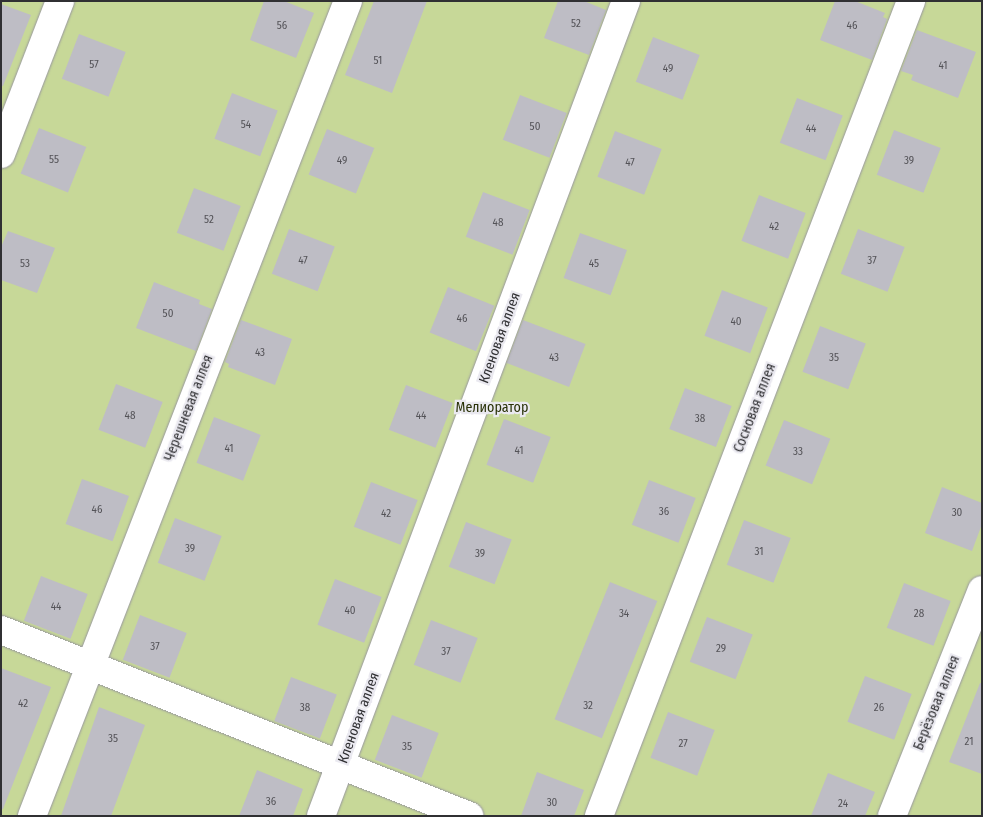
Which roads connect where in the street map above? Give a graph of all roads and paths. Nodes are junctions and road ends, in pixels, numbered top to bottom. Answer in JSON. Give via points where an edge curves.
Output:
{"nodes":[{"id":1,"x":60,"y":1,"type":"edge"},
{"id":2,"x":348,"y":1,"type":"edge"},
{"id":3,"x":626,"y":1,"type":"edge"},
{"id":4,"x":910,"y":1,"type":"edge"},
{"id":5,"x":1,"y":154,"type":"edge"},
{"id":6,"x":982,"y":590,"type":"edge"},
{"id":7,"x":1,"y":630,"type":"edge"},
{"id":8,"x":90,"y":665,"type":"junction"},
{"id":9,"x":342,"y":763,"type":"junction"},
{"id":10,"x":32,"y":816,"type":"edge"},
{"id":11,"x":321,"y":816,"type":"edge"},
{"id":12,"x":469,"y":816,"type":"edge"},
{"id":13,"x":599,"y":816,"type":"edge"},
{"id":14,"x":892,"y":816,"type":"edge"}],
"edges":[{"from":1,"to":5,"type":"street"},
{"from":2,"to":8,"type":"street","name":"Черешневая аллея"},
{"from":3,"to":9,"type":"street","name":"Кленовая аллея"},
{"from":4,"to":13,"type":"street","name":"Сосновая аллея"},
{"from":6,"to":14,"type":"street","name":"Берёзовая аллея"},
{"from":7,"to":8,"type":"street"},
{"from":8,"to":9,"type":"street"},
{"from":8,"to":10,"type":"street","name":"Черешневая аллея"},
{"from":9,"to":11,"type":"street","name":"Кленовая аллея"},
{"from":9,"to":12,"type":"street"}]}
